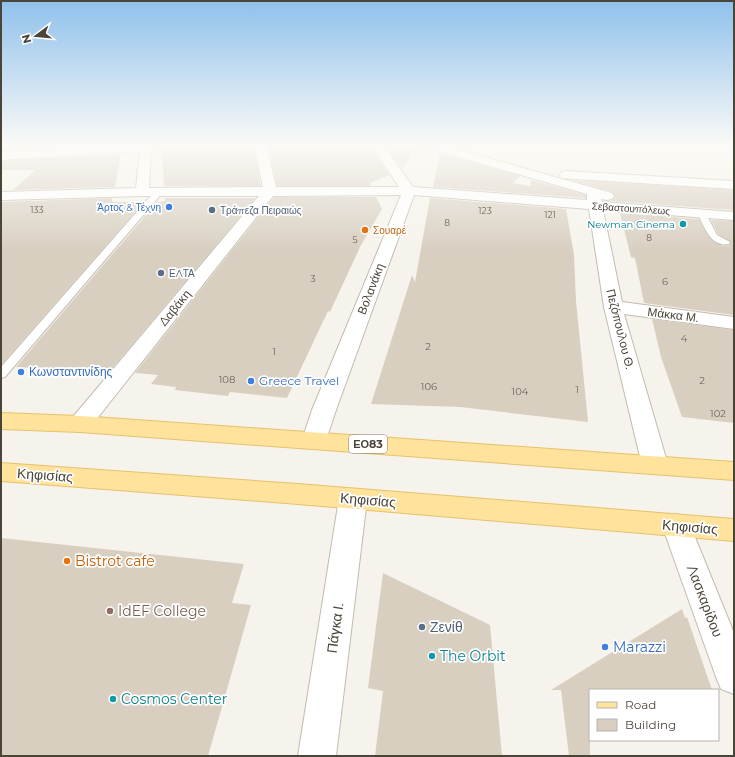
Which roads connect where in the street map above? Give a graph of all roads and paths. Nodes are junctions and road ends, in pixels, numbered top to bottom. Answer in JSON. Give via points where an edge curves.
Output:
{"nodes":[{"id":1,"x":143,"y":180,"type":"edge"},
{"id":2,"x":268,"y":180,"type":"edge"},
{"id":3,"x":402,"y":180,"type":"edge"},
{"id":4,"x":544,"y":180,"type":"edge"},
{"id":5,"x":653,"y":180,"type":"edge"},
{"id":6,"x":734,"y":185,"type":"edge"},
{"id":7,"x":270,"y":191,"type":"junction"},
{"id":8,"x":409,"y":191,"type":"junction"},
{"id":9,"x":142,"y":192,"type":"junction"},
{"id":10,"x":159,"y":192,"type":"junction"},
{"id":11,"x":1,"y":196,"type":"edge"},
{"id":12,"x":594,"y":199,"type":"junction"},
{"id":13,"x":702,"y":214,"type":"junction"},
{"id":14,"x":734,"y":216,"type":"edge"},
{"id":15,"x":726,"y":242,"type":"dead end"},
{"id":16,"x":612,"y":307,"type":"junction"},
{"id":17,"x":734,"y":323,"type":"edge"},
{"id":18,"x":1,"y":374,"type":"edge"},
{"id":19,"x":1,"y":421,"type":"edge"},
{"id":20,"x":80,"y":424,"type":"junction"},
{"id":21,"x":314,"y":440,"type":"junction"},
{"id":22,"x":655,"y":465,"type":"junction"},
{"id":23,"x":734,"y":471,"type":"edge"},
{"id":24,"x":1,"y":472,"type":"edge"},
{"id":25,"x":353,"y":499,"type":"junction"},
{"id":26,"x":676,"y":525,"type":"junction"},
{"id":27,"x":734,"y":530,"type":"edge"},
{"id":28,"x":734,"y":677,"type":"edge"},
{"id":29,"x":317,"y":756,"type":"edge"}],
"edges":[{"from":1,"to":9,"type":"street"},
{"from":2,"to":7,"type":"street"},
{"from":3,"to":8,"type":"street"},
{"from":4,"to":12,"type":"street"},
{"from":5,"to":6,"type":"street"},
{"from":7,"to":8,"type":"street","name":"Σεβαστουπόλεως"},
{"from":7,"to":10,"type":"street","name":"Σεβαστουπόλεως"},
{"from":7,"to":20,"type":"street","name":"Δαβάκη"},
{"from":8,"to":12,"type":"street","name":"Σεβαστουπόλεως"},
{"from":8,"to":21,"type":"street","name":"Βολανάκη"},
{"from":9,"to":10,"type":"street","name":"Σεβαστουπόλεως"},
{"from":9,"to":11,"type":"street","name":"Σεβαστουπόλεως"},
{"from":10,"to":18,"type":"lane"},
{"from":12,"to":13,"type":"street","name":"Σεβαστουπόλεως","via":[[658,210]]},
{"from":12,"to":16,"type":"street","name":"Πεζόπουλου Θ."},
{"from":13,"to":14,"type":"street","name":"Σεβαστουπόλεως"},
{"from":13,"to":15,"type":"lane","via":[[714,237]]},
{"from":16,"to":17,"type":"street","name":"Μάκκα Μ."},
{"from":16,"to":22,"type":"street","name":"Πεζόπουλου Θ."},
{"from":19,"to":20,"type":"main road","number":"ΕΟ83"},
{"from":20,"to":21,"type":"main road","number":"ΕΟ83"},
{"from":21,"to":22,"type":"main road","number":"ΕΟ83"},
{"from":22,"to":23,"type":"main road","number":"ΕΟ83"},
{"from":24,"to":25,"type":"main road","name":"Κηφισίας"},
{"from":25,"to":26,"type":"main road","name":"Κηφισίας"},
{"from":25,"to":29,"type":"street","name":"Πάγκα Ι."},
{"from":26,"to":27,"type":"main road","name":"Κηφισίας"},
{"from":26,"to":28,"type":"street","name":"Λασκαρίδου"}]}
